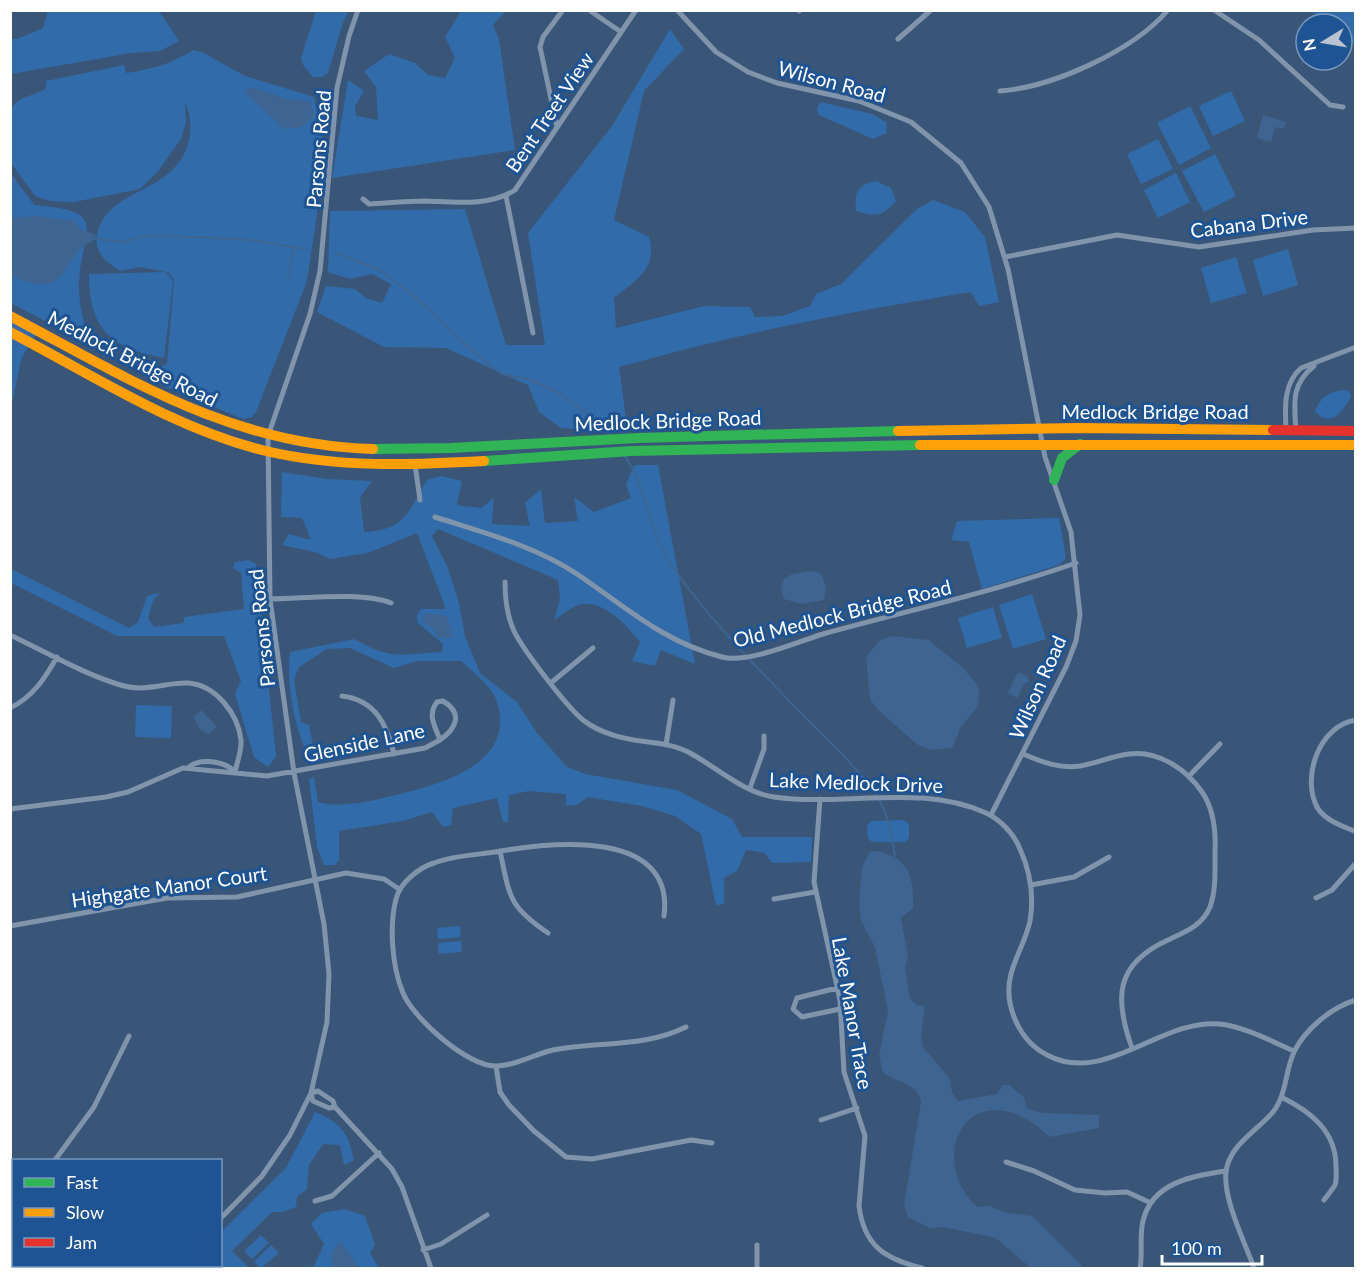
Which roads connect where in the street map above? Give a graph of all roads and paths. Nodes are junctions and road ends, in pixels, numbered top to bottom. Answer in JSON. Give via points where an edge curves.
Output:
{"nodes":[{"id":1,"x":358,"y":10,"type":"edge"},
{"id":2,"x":563,"y":10,"type":"edge"},
{"id":3,"x":589,"y":10,"type":"edge"},
{"id":4,"x":636,"y":10,"type":"edge"},
{"id":5,"x":677,"y":10,"type":"edge"},
{"id":6,"x":931,"y":10,"type":"edge"},
{"id":7,"x":1168,"y":10,"type":"edge"},
{"id":8,"x":1214,"y":10,"type":"edge"},
{"id":9,"x":621,"y":32,"type":"junction"},
{"id":10,"x":898,"y":39,"type":"dead end"},
{"id":11,"x":1000,"y":91,"type":"dead end"},
{"id":12,"x":1343,"y":107,"type":"dead end"},
{"id":13,"x":557,"y":127,"type":"junction"},
{"id":14,"x":506,"y":196,"type":"junction"},
{"id":15,"x":363,"y":199,"type":"dead end"},
{"id":16,"x":1356,"y":228,"type":"edge"},
{"id":17,"x":1005,"y":257,"type":"junction"},
{"id":18,"x":10,"y":316,"type":"edge"},
{"id":19,"x":10,"y":332,"type":"edge"},
{"id":20,"x":532,"y":333,"type":"dead end"},
{"id":21,"x":1356,"y":347,"type":"edge"},
{"id":22,"x":1318,"y":363,"type":"junction"},
{"id":23,"x":1286,"y":401,"type":"junction"},
{"id":24,"x":1294,"y":401,"type":"junction"},
{"id":25,"x":1039,"y":428,"type":"junction"},
{"id":26,"x":1291,"y":430,"type":"junction"},
{"id":27,"x":1356,"y":431,"type":"edge"},
{"id":28,"x":268,"y":436,"type":"junction"},
{"id":29,"x":1356,"y":437,"type":"edge"},
{"id":30,"x":1080,"y":443,"type":"junction"},
{"id":31,"x":1042,"y":444,"type":"junction"},
{"id":32,"x":1184,"y":444,"type":"junction"},
{"id":33,"x":1291,"y":444,"type":"junction"},
{"id":34,"x":1356,"y":445,"type":"edge"},
{"id":35,"x":268,"y":452,"type":"junction"},
{"id":36,"x":415,"y":464,"type":"junction"},
{"id":37,"x":1054,"y":480,"type":"junction"},
{"id":38,"x":420,"y":500,"type":"dead end"},
{"id":39,"x":435,"y":517,"type":"dead end"},
{"id":40,"x":1076,"y":563,"type":"junction"},
{"id":41,"x":505,"y":582,"type":"dead end"},
{"id":42,"x":270,"y":599,"type":"junction"},
{"id":43,"x":391,"y":603,"type":"dead end"},
{"id":44,"x":10,"y":635,"type":"edge"},
{"id":45,"x":593,"y":648,"type":"dead end"},
{"id":46,"x":57,"y":657,"type":"junction"},
{"id":47,"x":552,"y":682,"type":"junction"},
{"id":48,"x":342,"y":696,"type":"dead end"},
{"id":49,"x":674,"y":700,"type":"dead end"},
{"id":50,"x":10,"y":708,"type":"edge"},
{"id":51,"x":1356,"y":720,"type":"edge"},
{"id":52,"x":764,"y":736,"type":"dead end"},
{"id":53,"x":440,"y":740,"type":"junction"},
{"id":54,"x":1220,"y":744,"type":"dead end"},
{"id":55,"x":666,"y":745,"type":"junction"},
{"id":56,"x":394,"y":754,"type":"junction"},
{"id":57,"x":1023,"y":754,"type":"junction"},
{"id":58,"x":188,"y":768,"type":"junction"},
{"id":59,"x":235,"y":772,"type":"junction"},
{"id":60,"x":294,"y":773,"type":"junction"},
{"id":61,"x":1189,"y":776,"type":"junction"},
{"id":62,"x":750,"y":788,"type":"junction"},
{"id":63,"x":820,"y":800,"type":"junction"},
{"id":64,"x":10,"y":809,"type":"edge"},
{"id":65,"x":991,"y":815,"type":"junction"},
{"id":66,"x":1356,"y":832,"type":"edge"},
{"id":67,"x":500,"y":851,"type":"junction"},
{"id":68,"x":1109,"y":857,"type":"dead end"},
{"id":69,"x":1356,"y":863,"type":"edge"},
{"id":70,"x":316,"y":878,"type":"junction"},
{"id":71,"x":1031,"y":885,"type":"junction"},
{"id":72,"x":399,"y":889,"type":"junction"},
{"id":73,"x":815,"y":892,"type":"junction"},
{"id":74,"x":1316,"y":898,"type":"dead end"},
{"id":75,"x":774,"y":899,"type":"dead end"},
{"id":76,"x":664,"y":916,"type":"dead end"},
{"id":77,"x":10,"y":926,"type":"edge"},
{"id":78,"x":548,"y":933,"type":"dead end"},
{"id":79,"x":837,"y":988,"type":"junction"},
{"id":80,"x":1356,"y":1000,"type":"edge"},
{"id":81,"x":840,"y":1009,"type":"junction"},
{"id":82,"x":686,"y":1027,"type":"dead end"},
{"id":83,"x":129,"y":1036,"type":"dead end"},
{"id":84,"x":1132,"y":1048,"type":"junction"},
{"id":85,"x":1294,"y":1051,"type":"junction"},
{"id":86,"x":496,"y":1066,"type":"junction"},
{"id":87,"x":311,"y":1093,"type":"junction"},
{"id":88,"x":1281,"y":1097,"type":"junction"},
{"id":89,"x":334,"y":1107,"type":"junction"},
{"id":90,"x":856,"y":1108,"type":"junction"},
{"id":91,"x":821,"y":1119,"type":"dead end"},
{"id":92,"x":712,"y":1143,"type":"dead end"},
{"id":93,"x":379,"y":1153,"type":"junction"},
{"id":94,"x":56,"y":1159,"type":"edge"},
{"id":95,"x":1006,"y":1162,"type":"dead end"},
{"id":96,"x":1226,"y":1171,"type":"junction"},
{"id":97,"x":1324,"y":1200,"type":"dead end"},
{"id":98,"x":315,"y":1201,"type":"dead end"},
{"id":99,"x":1151,"y":1203,"type":"junction"},
{"id":100,"x":487,"y":1215,"type":"dead end"},
{"id":101,"x":222,"y":1216,"type":"edge"},
{"id":102,"x":757,"y":1245,"type":"dead end"},
{"id":103,"x":423,"y":1250,"type":"junction"},
{"id":104,"x":896,"y":1262,"type":"junction"},
{"id":105,"x":431,"y":1269,"type":"edge"},
{"id":106,"x":757,"y":1269,"type":"edge"},
{"id":107,"x":891,"y":1269,"type":"edge"},
{"id":108,"x":922,"y":1269,"type":"edge"},
{"id":109,"x":1140,"y":1269,"type":"edge"},
{"id":110,"x":1254,"y":1269,"type":"edge"}],
"edges":[{"from":1,"to":28,"type":"street","name":"Parsons Road","via":[[337,88],[319,278]]},
{"from":2,"to":13,"type":"street","via":[[540,47]]},
{"from":3,"to":9,"type":"street"},
{"from":4,"to":9,"type":"street","name":"Bent Treet View"},
{"from":5,"to":17,"type":"street","name":"Wilson Road","via":[[716,52],[748,72],[777,83],[860,100],[902,117],[926,132],[961,163],[979,189]]},
{"from":6,"to":10,"type":"street"},
{"from":7,"to":11,"type":"street","via":[[1151,30],[1052,82]]},
{"from":8,"to":12,"type":"street","via":[[1259,40],[1330,105]]},
{"from":9,"to":13,"type":"street","name":"Bent Treet View"},
{"from":13,"to":14,"type":"street","name":"Bent Treet View","via":[[515,190]]},
{"from":14,"to":15,"type":"street","name":"Bent Treet View","via":[[466,203],[369,204]]},
{"from":14,"to":20,"type":"street"},
{"from":16,"to":17,"type":"street","name":"Cabana Drive","via":[[1313,230],[1198,248],[1117,235]]},
{"from":17,"to":25,"type":"street","name":"Wilson Road"},
{"from":18,"to":28,"type":"highway","name":"Medlock Bridge Road","via":[[169,399]]},
{"from":19,"to":35,"type":"highway","name":"Medlock Bridge Road","via":[[209,433]]},
{"from":21,"to":22,"type":"street"},
{"from":22,"to":23,"type":"street","via":[[1296,373]]},
{"from":22,"to":24,"type":"street","via":[[1300,380]]},
{"from":23,"to":24,"type":"street"},
{"from":23,"to":26,"type":"street"},
{"from":24,"to":26,"type":"street"},
{"from":25,"to":26,"type":"highway","name":"Medlock Bridge Road"},
{"from":25,"to":28,"type":"highway","name":"Medlock Bridge Road","via":[[623,439],[387,450]]},
{"from":25,"to":31,"type":"street"},
{"from":26,"to":27,"type":"highway","name":"Medlock Bridge Road"},
{"from":26,"to":32,"type":"highway","via":[[1275,439],[1211,438]]},
{"from":28,"to":35,"type":"street","name":"Parsons Road"},
{"from":29,"to":33,"type":"highway","via":[[1311,436]]},
{"from":30,"to":31,"type":"highway","name":"Medlock Bridge Road"},
{"from":30,"to":32,"type":"highway","name":"Medlock Bridge Road"},
{"from":30,"to":37,"type":"highway","via":[[1058,461]]},
{"from":31,"to":36,"type":"highway","name":"Medlock Bridge Road","via":[[628,451]]},
{"from":31,"to":37,"type":"street"},
{"from":32,"to":33,"type":"highway","name":"Medlock Bridge Road"},
{"from":33,"to":34,"type":"highway","name":"Medlock Bridge Road"},
{"from":35,"to":36,"type":"highway","name":"Medlock Bridge Road","via":[[324,460]]},
{"from":35,"to":42,"type":"street","name":"Parsons Road"},
{"from":36,"to":38,"type":"street"},
{"from":37,"to":40,"type":"street"},
{"from":39,"to":40,"type":"street","name":"Old Medlock Bridge Road","via":[[534,552],[577,574],[645,624],[695,649],[725,658],[773,650],[954,602]]},
{"from":40,"to":57,"type":"street","name":"Wilson Road","via":[[1080,615],[1074,647]]},
{"from":41,"to":47,"type":"street","name":"Lake Medlock Drive","via":[[505,601],[513,629]]},
{"from":42,"to":43,"type":"street","via":[[363,598]]},
{"from":42,"to":60,"type":"street","name":"Parsons Road"},
{"from":44,"to":46,"type":"street"},
{"from":45,"to":47,"type":"street"},
{"from":46,"to":50,"type":"street","via":[[44,680]]},
{"from":46,"to":59,"type":"street","via":[[128,687],[189,683],[212,691],[232,717],[241,741]]},
{"from":47,"to":55,"type":"street","name":"Lake Medlock Drive","via":[[583,720],[598,730]]},
{"from":48,"to":56,"type":"street","via":[[354,697],[374,710],[384,722]]},
{"from":49,"to":55,"type":"street"},
{"from":51,"to":66,"type":"street","via":[[1332,732],[1321,744],[1312,784],[1317,808]]},
{"from":52,"to":62,"type":"street","via":[[764,749]]},
{"from":53,"to":53,"type":"street","name":"Glenside Lane","via":[[452,732],[456,721],[451,706],[443,701],[431,709]]},
{"from":53,"to":56,"type":"street","name":"Glenside Lane","via":[[425,748]]},
{"from":54,"to":61,"type":"street"},
{"from":55,"to":62,"type":"street","name":"Lake Medlock Drive","via":[[688,752]]},
{"from":56,"to":60,"type":"street","name":"Glenside Lane"},
{"from":57,"to":61,"type":"street","via":[[1056,766],[1080,766],[1131,753],[1153,755]]},
{"from":57,"to":65,"type":"street","name":"Wilson Road"},
{"from":58,"to":59,"type":"street"},
{"from":58,"to":59,"type":"street","via":[[195,763],[212,762],[226,764]]},
{"from":58,"to":64,"type":"street","via":[[128,792]]},
{"from":59,"to":60,"type":"street","name":"Glenside Lane","via":[[267,776]]},
{"from":60,"to":70,"type":"street","name":"Parsons Road"},
{"from":61,"to":84,"type":"street","via":[[1207,799],[1215,838],[1215,875],[1209,907],[1189,931],[1136,959],[1123,985],[1120,1008]]},
{"from":62,"to":63,"type":"street","name":"Lake Medlock Drive","via":[[774,797]]},
{"from":63,"to":65,"type":"street","name":"Lake Medlock Drive","via":[[956,801]]},
{"from":63,"to":73,"type":"street","name":"Lake Manor Trace"},
{"from":65,"to":71,"type":"street","name":"Lake Medlock Drive","via":[[1018,843]]},
{"from":67,"to":72,"type":"street","via":[[433,863]]},
{"from":67,"to":76,"type":"street","via":[[550,843],[629,853],[646,864],[659,880],[665,898]]},
{"from":67,"to":78,"type":"street","via":[[514,905],[521,915]]},
{"from":68,"to":71,"type":"street","via":[[1074,877]]},
{"from":69,"to":74,"type":"street","via":[[1332,890]]},
{"from":70,"to":72,"type":"street","name":"Highgate Manor Court","via":[[346,873],[370,875]]},
{"from":70,"to":77,"type":"street","name":"Highgate Manor Court","via":[[237,897],[166,898]]},
{"from":70,"to":87,"type":"street","name":"Parsons Road","via":[[329,995],[324,1044]]},
{"from":71,"to":84,"type":"street","name":"Lake Medlock Drive","via":[[1030,920],[1010,978],[1010,999],[1019,1030],[1047,1055],[1073,1063],[1108,1058]]},
{"from":72,"to":86,"type":"street","via":[[393,922],[403,995],[459,1053]]},
{"from":73,"to":75,"type":"street"},
{"from":73,"to":79,"type":"street","name":"Lake Manor Trace"},
{"from":79,"to":81,"type":"street","name":"Lake Manor Trace"},
{"from":79,"to":81,"type":"street","via":[[797,998],[793,1009],[802,1017]]},
{"from":80,"to":85,"type":"street","via":[[1338,1006],[1320,1019]]},
{"from":81,"to":90,"type":"street","name":"Lake Manor Trace","via":[[844,1072]]},
{"from":82,"to":86,"type":"street","via":[[648,1040],[553,1050]]},
{"from":83,"to":94,"type":"street","via":[[94,1107]]},
{"from":84,"to":85,"type":"street","name":"Lake Medlock Drive","via":[[1175,1029],[1220,1024]]},
{"from":85,"to":88,"type":"street"},
{"from":86,"to":92,"type":"street","via":[[500,1092],[509,1105],[566,1157],[592,1159],[691,1140]]},
{"from":87,"to":89,"type":"street","via":[[313,1101]]},
{"from":87,"to":89,"type":"street","via":[[318,1091],[333,1101]]},
{"from":87,"to":101,"type":"street","name":"Parsons Road","via":[[277,1156]]},
{"from":88,"to":96,"type":"street","via":[[1273,1112],[1236,1148]]},
{"from":88,"to":97,"type":"street","via":[[1305,1108],[1329,1138],[1336,1160],[1336,1184]]},
{"from":89,"to":93,"type":"street"},
{"from":90,"to":91,"type":"street"},
{"from":90,"to":104,"type":"street","name":"Lake Manor Trace","via":[[865,1136],[858,1206],[862,1227],[877,1248]]},
{"from":93,"to":98,"type":"street","via":[[332,1196]]},
{"from":93,"to":103,"type":"street","via":[[402,1187]]},
{"from":95,"to":99,"type":"street","via":[[1075,1190],[1127,1192]]},
{"from":96,"to":99,"type":"street","via":[[1184,1178]]},
{"from":96,"to":110,"type":"street","via":[[1234,1215]]},
{"from":99,"to":109,"type":"street","via":[[1143,1221]]},
{"from":100,"to":103,"type":"street","via":[[441,1244]]},
{"from":102,"to":106,"type":"street"},
{"from":103,"to":105,"type":"street"},
{"from":104,"to":107,"type":"street"},
{"from":104,"to":108,"type":"street","name":"Lake Manor Trace"}]}
